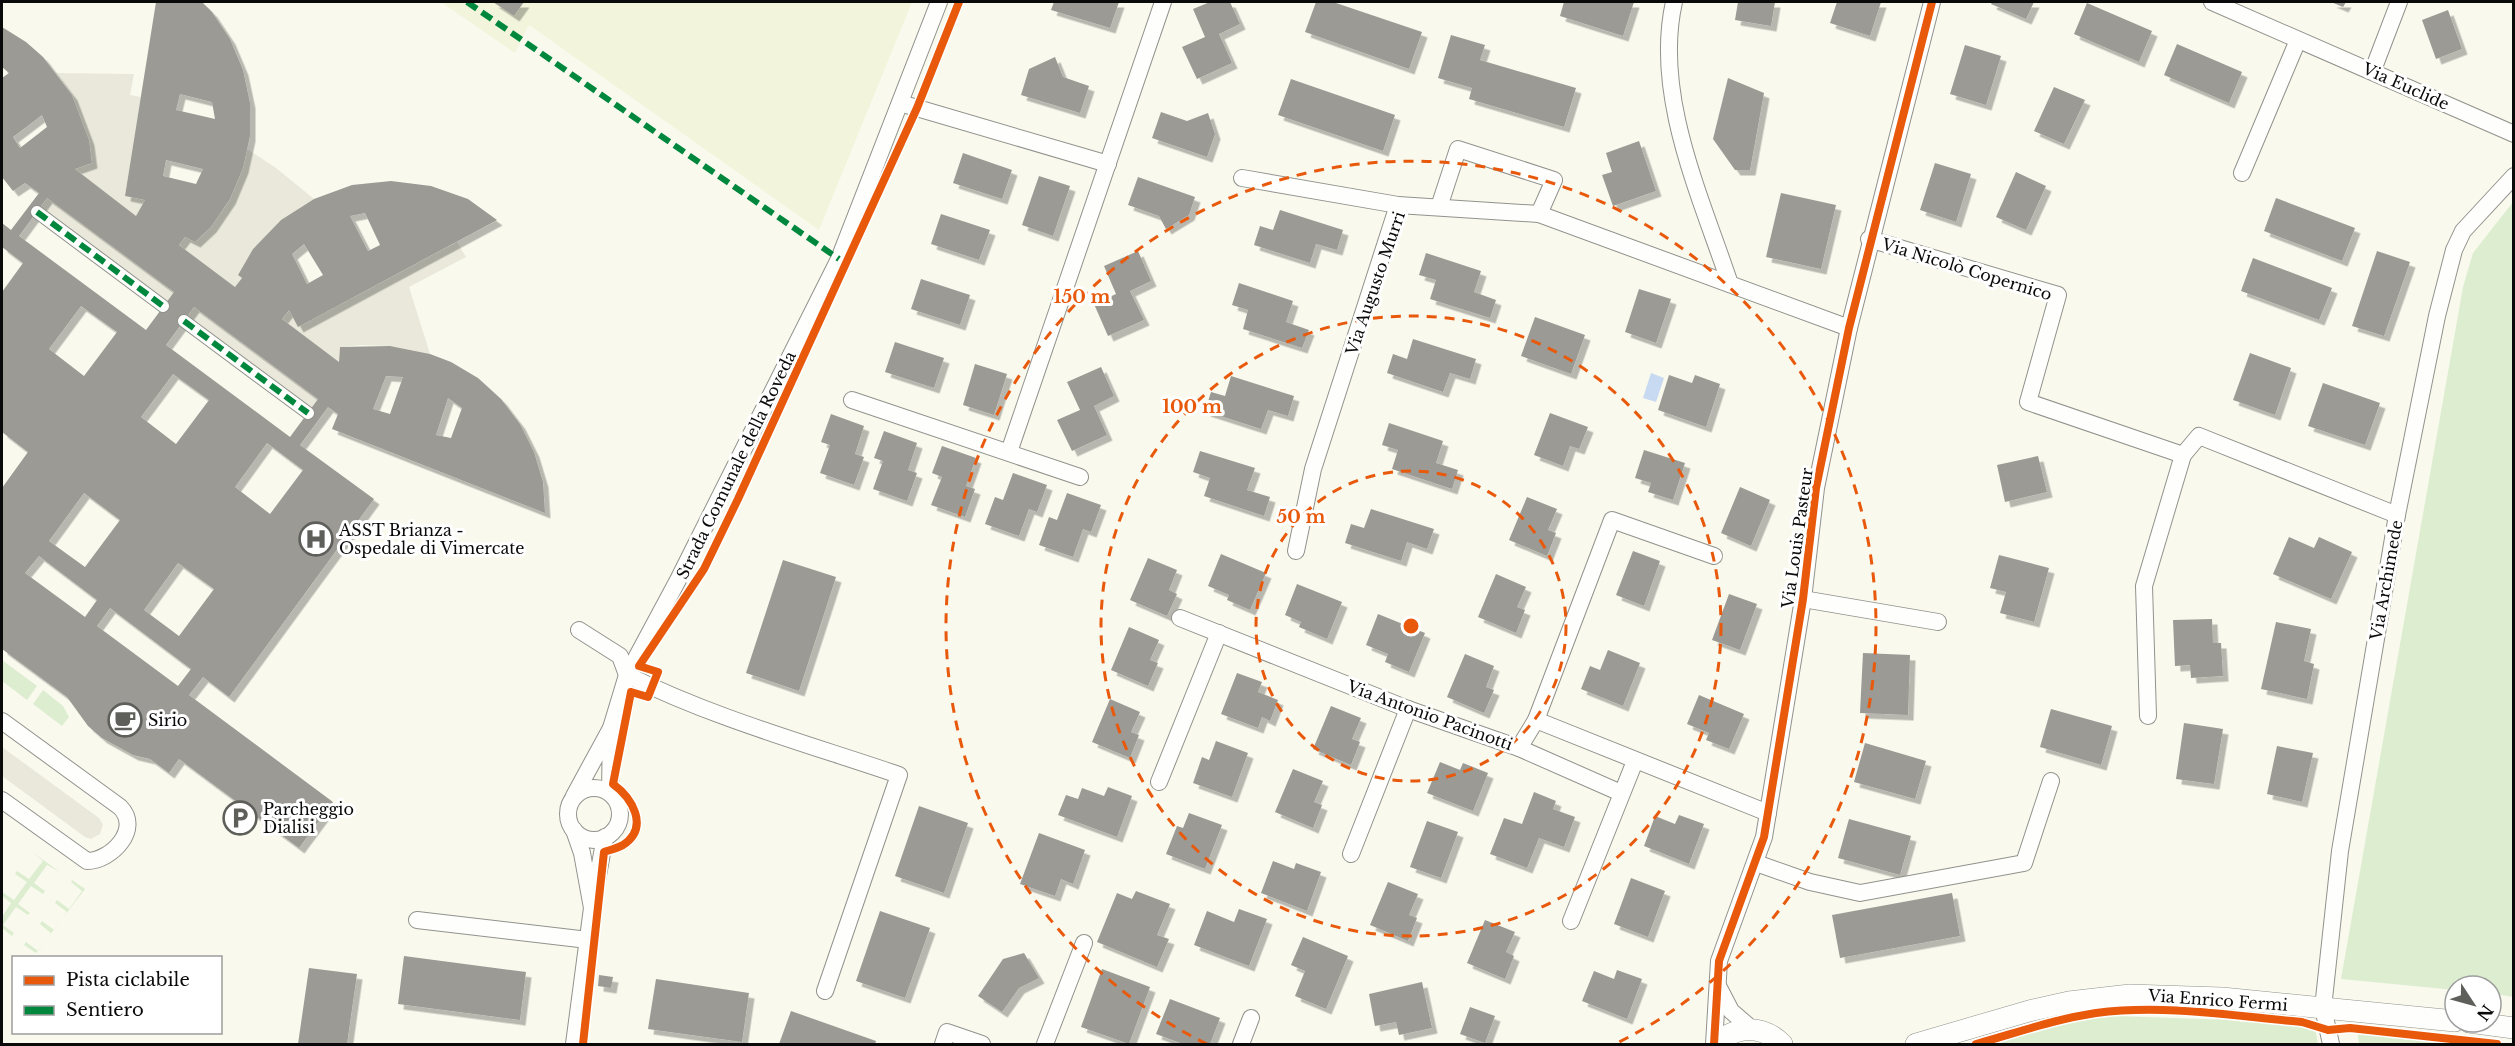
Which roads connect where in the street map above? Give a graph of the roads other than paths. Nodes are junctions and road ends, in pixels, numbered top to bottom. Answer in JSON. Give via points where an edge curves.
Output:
{"nodes":[{"id":1,"x":939,"y":2,"type":"edge"},
{"id":2,"x":1163,"y":2,"type":"edge"},
{"id":3,"x":1674,"y":2,"type":"edge"},
{"id":4,"x":1932,"y":2,"type":"edge"},
{"id":5,"x":2212,"y":2,"type":"edge"},
{"id":6,"x":2399,"y":2,"type":"edge"},
{"id":7,"x":2298,"y":40,"type":"junction"},
{"id":8,"x":2373,"y":70,"type":"junction"},
{"id":9,"x":900,"y":103,"type":"junction"},
{"id":10,"x":2514,"y":134,"type":"edge"},
{"id":11,"x":1108,"y":164,"type":"junction"},
{"id":12,"x":2242,"y":173,"type":"dead end"},
{"id":13,"x":2514,"y":176,"type":"edge"},
{"id":14,"x":1242,"y":178,"type":"dead end"},
{"id":15,"x":1398,"y":205,"type":"junction"},
{"id":16,"x":1439,"y":207,"type":"junction"},
{"id":17,"x":37,"y":212,"type":"dead end"},
{"id":18,"x":1539,"y":214,"type":"junction"},
{"id":19,"x":1869,"y":239,"type":"junction"},
{"id":20,"x":1730,"y":284,"type":"junction"},
{"id":21,"x":163,"y":306,"type":"dead end"},
{"id":22,"x":184,"y":321,"type":"dead end"},
{"id":23,"x":1849,"y":328,"type":"junction"},
{"id":24,"x":852,"y":399,"type":"dead end"},
{"id":25,"x":308,"y":413,"type":"dead end"},
{"id":26,"x":1009,"y":452,"type":"junction"},
{"id":27,"x":2183,"y":455,"type":"junction"},
{"id":28,"x":1080,"y":477,"type":"dead end"},
{"id":29,"x":2397,"y":515,"type":"junction"},
{"id":30,"x":1296,"y":551,"type":"dead end"},
{"id":31,"x":1714,"y":556,"type":"dead end"},
{"id":32,"x":1803,"y":599,"type":"junction"},
{"id":33,"x":1179,"y":618,"type":"dead end"},
{"id":34,"x":1938,"y":622,"type":"dead end"},
{"id":35,"x":579,"y":630,"type":"dead end"},
{"id":36,"x":1219,"y":633,"type":"junction"},
{"id":37,"x":627,"y":675,"type":"junction"},
{"id":38,"x":1408,"y":709,"type":"junction"},
{"id":39,"x":2148,"y":716,"type":"dead end"},
{"id":40,"x":1536,"y":720,"type":"junction"},
{"id":41,"x":2,"y":721,"type":"edge"},
{"id":42,"x":611,"y":728,"type":"junction"},
{"id":43,"x":1519,"y":748,"type":"junction"},
{"id":44,"x":1635,"y":761,"type":"junction"},
{"id":45,"x":2051,"y":781,"type":"dead end"},
{"id":46,"x":1159,"y":783,"type":"dead end"},
{"id":47,"x":610,"y":793,"type":"junction"},
{"id":48,"x":1621,"y":793,"type":"junction"},
{"id":49,"x":572,"y":799,"type":"junction"},
{"id":50,"x":2,"y":800,"type":"edge"},
{"id":51,"x":1768,"y":813,"type":"junction"},
{"id":52,"x":574,"y":830,"type":"junction"},
{"id":53,"x":605,"y":837,"type":"junction"},
{"id":54,"x":1352,"y":854,"type":"dead end"},
{"id":55,"x":1756,"y":863,"type":"junction"},
{"id":56,"x":592,"y":908,"type":"junction"},
{"id":57,"x":417,"y":920,"type":"dead end"},
{"id":58,"x":1571,"y":921,"type":"dead end"},
{"id":59,"x":588,"y":940,"type":"junction"},
{"id":60,"x":1084,"y":943,"type":"dead end"},
{"id":61,"x":1716,"y":983,"type":"junction"},
{"id":62,"x":825,"y":991,"type":"dead end"},
{"id":63,"x":2322,"y":1008,"type":"junction"},
{"id":64,"x":1251,"y":1018,"type":"dead end"},
{"id":65,"x":2443,"y":1020,"type":"edge"},
{"id":66,"x":1753,"y":1030,"type":"junction"},
{"id":67,"x":1781,"y":1043,"type":"edge"},
{"id":68,"x":574,"y":1044,"type":"edge"},
{"id":69,"x":943,"y":1044,"type":"edge"},
{"id":70,"x":982,"y":1044,"type":"edge"},
{"id":71,"x":1044,"y":1044,"type":"edge"},
{"id":72,"x":1241,"y":1044,"type":"edge"},
{"id":73,"x":1715,"y":1044,"type":"edge"},
{"id":74,"x":1916,"y":1044,"type":"edge"},
{"id":75,"x":2331,"y":1044,"type":"edge"}],
"edges":[{"from":1,"to":9,"type":"street","name":"Strada Comunale della Roveda"},
{"from":2,"to":11,"type":"street"},
{"from":3,"to":20,"type":"street","via":[[1671,96]]},
{"from":4,"to":19,"type":"street","name":"Via Louis Pasteur"},
{"from":5,"to":7,"type":"street","name":"Via Euclide"},
{"from":6,"to":8,"type":"street"},
{"from":7,"to":8,"type":"street","name":"Via Euclide"},
{"from":7,"to":12,"type":"street"},
{"from":8,"to":10,"type":"street","name":"Via Euclide"},
{"from":9,"to":11,"type":"street"},
{"from":9,"to":37,"type":"street","name":"Strada Comunale della Roveda","via":[[839,259]]},
{"from":11,"to":26,"type":"street"},
{"from":13,"to":29,"type":"street","name":"Via Archimede","via":[[2463,231],[2454,250]]},
{"from":14,"to":15,"type":"street"},
{"from":15,"to":16,"type":"street","name":"Via Augusto Murri"},
{"from":15,"to":30,"type":"street","name":"Via Augusto Murri","via":[[1312,469]]},
{"from":16,"to":18,"type":"street","name":"Via Augusto Murri"},
{"from":16,"to":18,"type":"street","via":[[1458,148],[1554,180]]},
{"from":17,"to":21,"type":"street"},
{"from":18,"to":20,"type":"street","name":"Via Augusto Murri"},
{"from":19,"to":23,"type":"street","name":"Via Louis Pasteur"},
{"from":19,"to":27,"type":"street","name":"Via Nicolò Copernico","via":[[2058,295],[2028,402]]},
{"from":20,"to":23,"type":"street","name":"Via Augusto Murri"},
{"from":22,"to":25,"type":"street"},
{"from":23,"to":32,"type":"street","name":"Via Louis Pasteur","via":[[1816,488]]},
{"from":24,"to":26,"type":"street"},
{"from":26,"to":28,"type":"street"},
{"from":27,"to":29,"type":"street","via":[[2199,436]]},
{"from":27,"to":39,"type":"street","via":[[2144,586]]},
{"from":29,"to":63,"type":"street","name":"Via Archimede","via":[[2340,851]]},
{"from":31,"to":40,"type":"street","name":"Via Antonio Pacinotti","via":[[1612,520]]},
{"from":32,"to":34,"type":"street"},
{"from":32,"to":51,"type":"street","name":"Via Louis Pasteur"},
{"from":33,"to":36,"type":"street","name":"Via Antonio Pacinotti"},
{"from":35,"to":37,"type":"street","via":[[620,656]]},
{"from":36,"to":38,"type":"street","name":"Via Antonio Pacinotti"},
{"from":36,"to":46,"type":"street"},
{"from":37,"to":42,"type":"street","name":"Strada Comunale della Roveda"},
{"from":37,"to":62,"type":"street","via":[[712,711],[899,775]]},
{"from":38,"to":43,"type":"street","name":"Via Antonio Pacinotti"},
{"from":38,"to":54,"type":"street"},
{"from":40,"to":43,"type":"street","name":"Via Antonio Pacinotti"},
{"from":40,"to":44,"type":"street"},
{"from":41,"to":50,"type":"street","via":[[120,807],[128,818],[128,829],[110,853],[87,861]]},
{"from":42,"to":47,"type":"street","name":"Strada Comunale della Roveda"},
{"from":42,"to":49,"type":"street","name":"Strada Comunale della Roveda"},
{"from":43,"to":48,"type":"street"},
{"from":44,"to":48,"type":"street"},
{"from":44,"to":51,"type":"street"},
{"from":45,"to":55,"type":"street","via":[[2024,863],[1860,893],[1810,882]]},
{"from":47,"to":49,"type":"street","via":[[585,789]]},
{"from":47,"to":53,"type":"street","name":"Strada Comunale della Roveda","via":[[619,816],[612,832]]},
{"from":48,"to":58,"type":"street"},
{"from":49,"to":52,"type":"street","name":"Strada Comunale della Roveda","via":[[568,815]]},
{"from":51,"to":55,"type":"street","name":"Via Louis Pasteur"},
{"from":52,"to":53,"type":"street","via":[[588,839]]},
{"from":52,"to":56,"type":"street","name":"Strada Comunale della Roveda"},
{"from":53,"to":56,"type":"street","name":"Strada Comunale della Roveda"},
{"from":55,"to":61,"type":"street","name":"Via Louis Pasteur","via":[[1730,924]]},
{"from":56,"to":59,"type":"street","name":"Strada Comunale della Roveda"},
{"from":57,"to":59,"type":"street"},
{"from":59,"to":68,"type":"street","name":"Strada Comunale della Roveda"},
{"from":60,"to":71,"type":"street"},
{"from":61,"to":66,"type":"street","via":[[1731,1011]]},
{"from":61,"to":73,"type":"street","name":"Via Louis Pasteur"},
{"from":63,"to":65,"type":"street","name":"Via Enrico Fermi"},
{"from":63,"to":74,"type":"street","name":"Via Enrico Fermi","via":[[2130,994],[2030,1011]]},
{"from":63,"to":75,"type":"street"},
{"from":64,"to":72,"type":"street"},
{"from":66,"to":67,"type":"street","via":[[1767,1033]]},
{"from":66,"to":73,"type":"street","via":[[1732,1033]]},
{"from":69,"to":70,"type":"street","via":[[947,1032]]}]}
